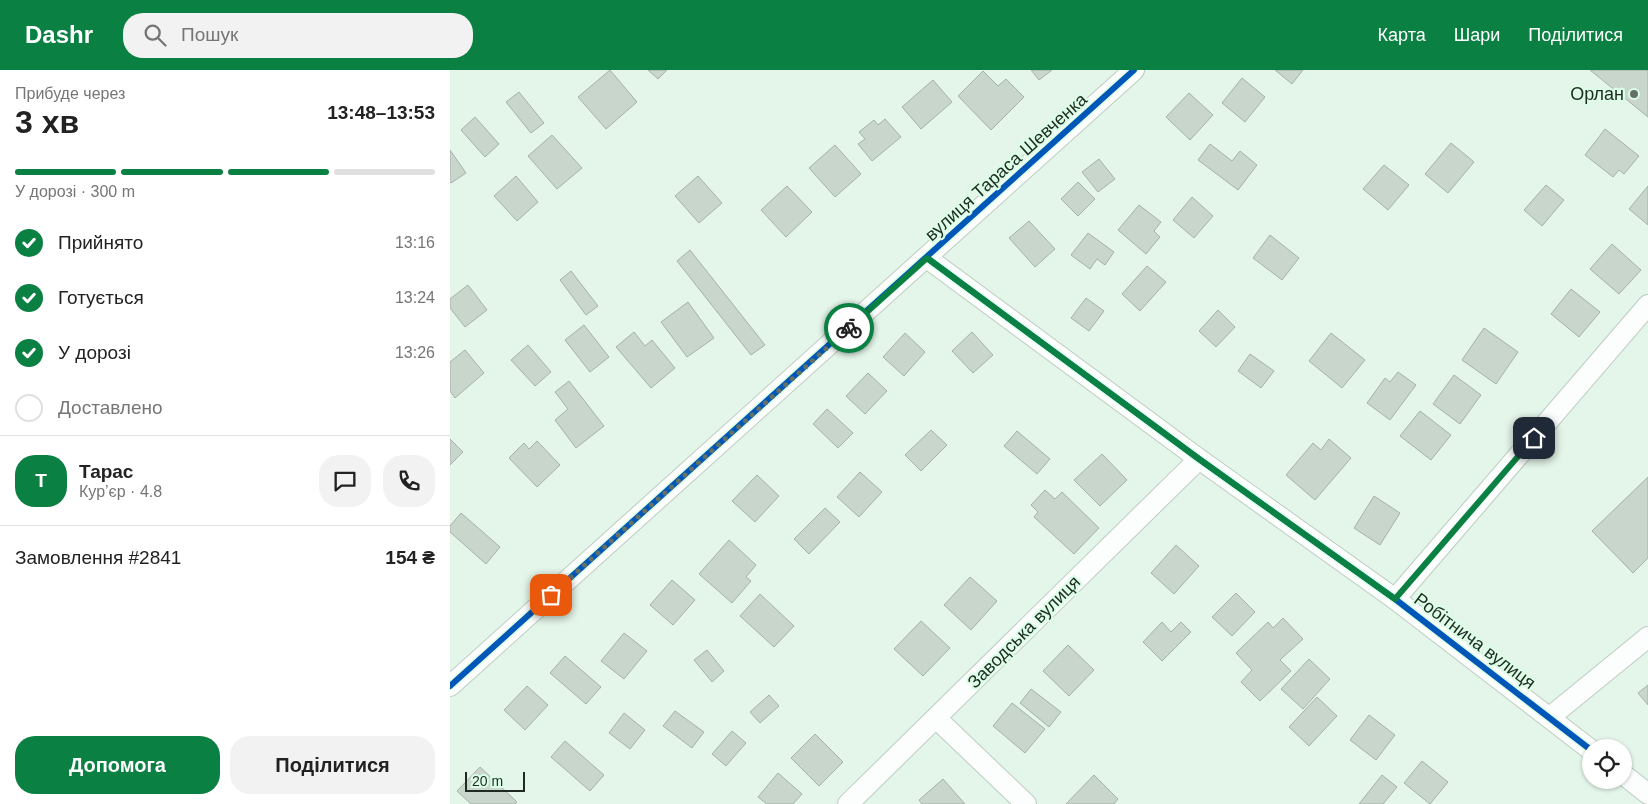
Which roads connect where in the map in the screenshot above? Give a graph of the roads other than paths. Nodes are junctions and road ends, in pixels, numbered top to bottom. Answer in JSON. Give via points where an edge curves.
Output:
{"nodes":[{"id":1,"x":1134,"y":70,"type":"edge"},
{"id":2,"x":927,"y":258,"type":"junction"},
{"id":3,"x":1648,"y":305,"type":"edge"},
{"id":4,"x":1199,"y":459,"type":"junction"},
{"id":5,"x":1395,"y":599,"type":"junction"},
{"id":6,"x":1648,"y":637,"type":"edge"},
{"id":7,"x":450,"y":686,"type":"edge"},
{"id":8,"x":1550,"y":717,"type":"junction"},
{"id":9,"x":936,"y":719,"type":"junction"},
{"id":10,"x":1582,"y":743,"type":"edge"},
{"id":11,"x":1632,"y":781,"type":"edge"},
{"id":12,"x":1648,"y":794,"type":"edge"},
{"id":13,"x":848,"y":804,"type":"edge"},
{"id":14,"x":1026,"y":804,"type":"edge"}],
"edges":[{"from":1,"to":2,"type":"street","name":"вулиця Тараса Шевченка"},
{"from":2,"to":4,"type":"street","name":"Робітнича вулиця"},
{"from":2,"to":7,"type":"street","name":"вулиця Тараса Шевченка"},
{"from":3,"to":5,"type":"street"},
{"from":4,"to":5,"type":"street","name":"Робітнича вулиця"},
{"from":4,"to":9,"type":"street","name":"Заводська вулиця"},
{"from":5,"to":8,"type":"street","name":"Робітнича вулиця"},
{"from":6,"to":8,"type":"street"},
{"from":8,"to":10,"type":"street","name":"Робітнича вулиця"},
{"from":9,"to":13,"type":"street","name":"Заводська вулиця"},
{"from":9,"to":14,"type":"street"},
{"from":11,"to":12,"type":"street"}]}
